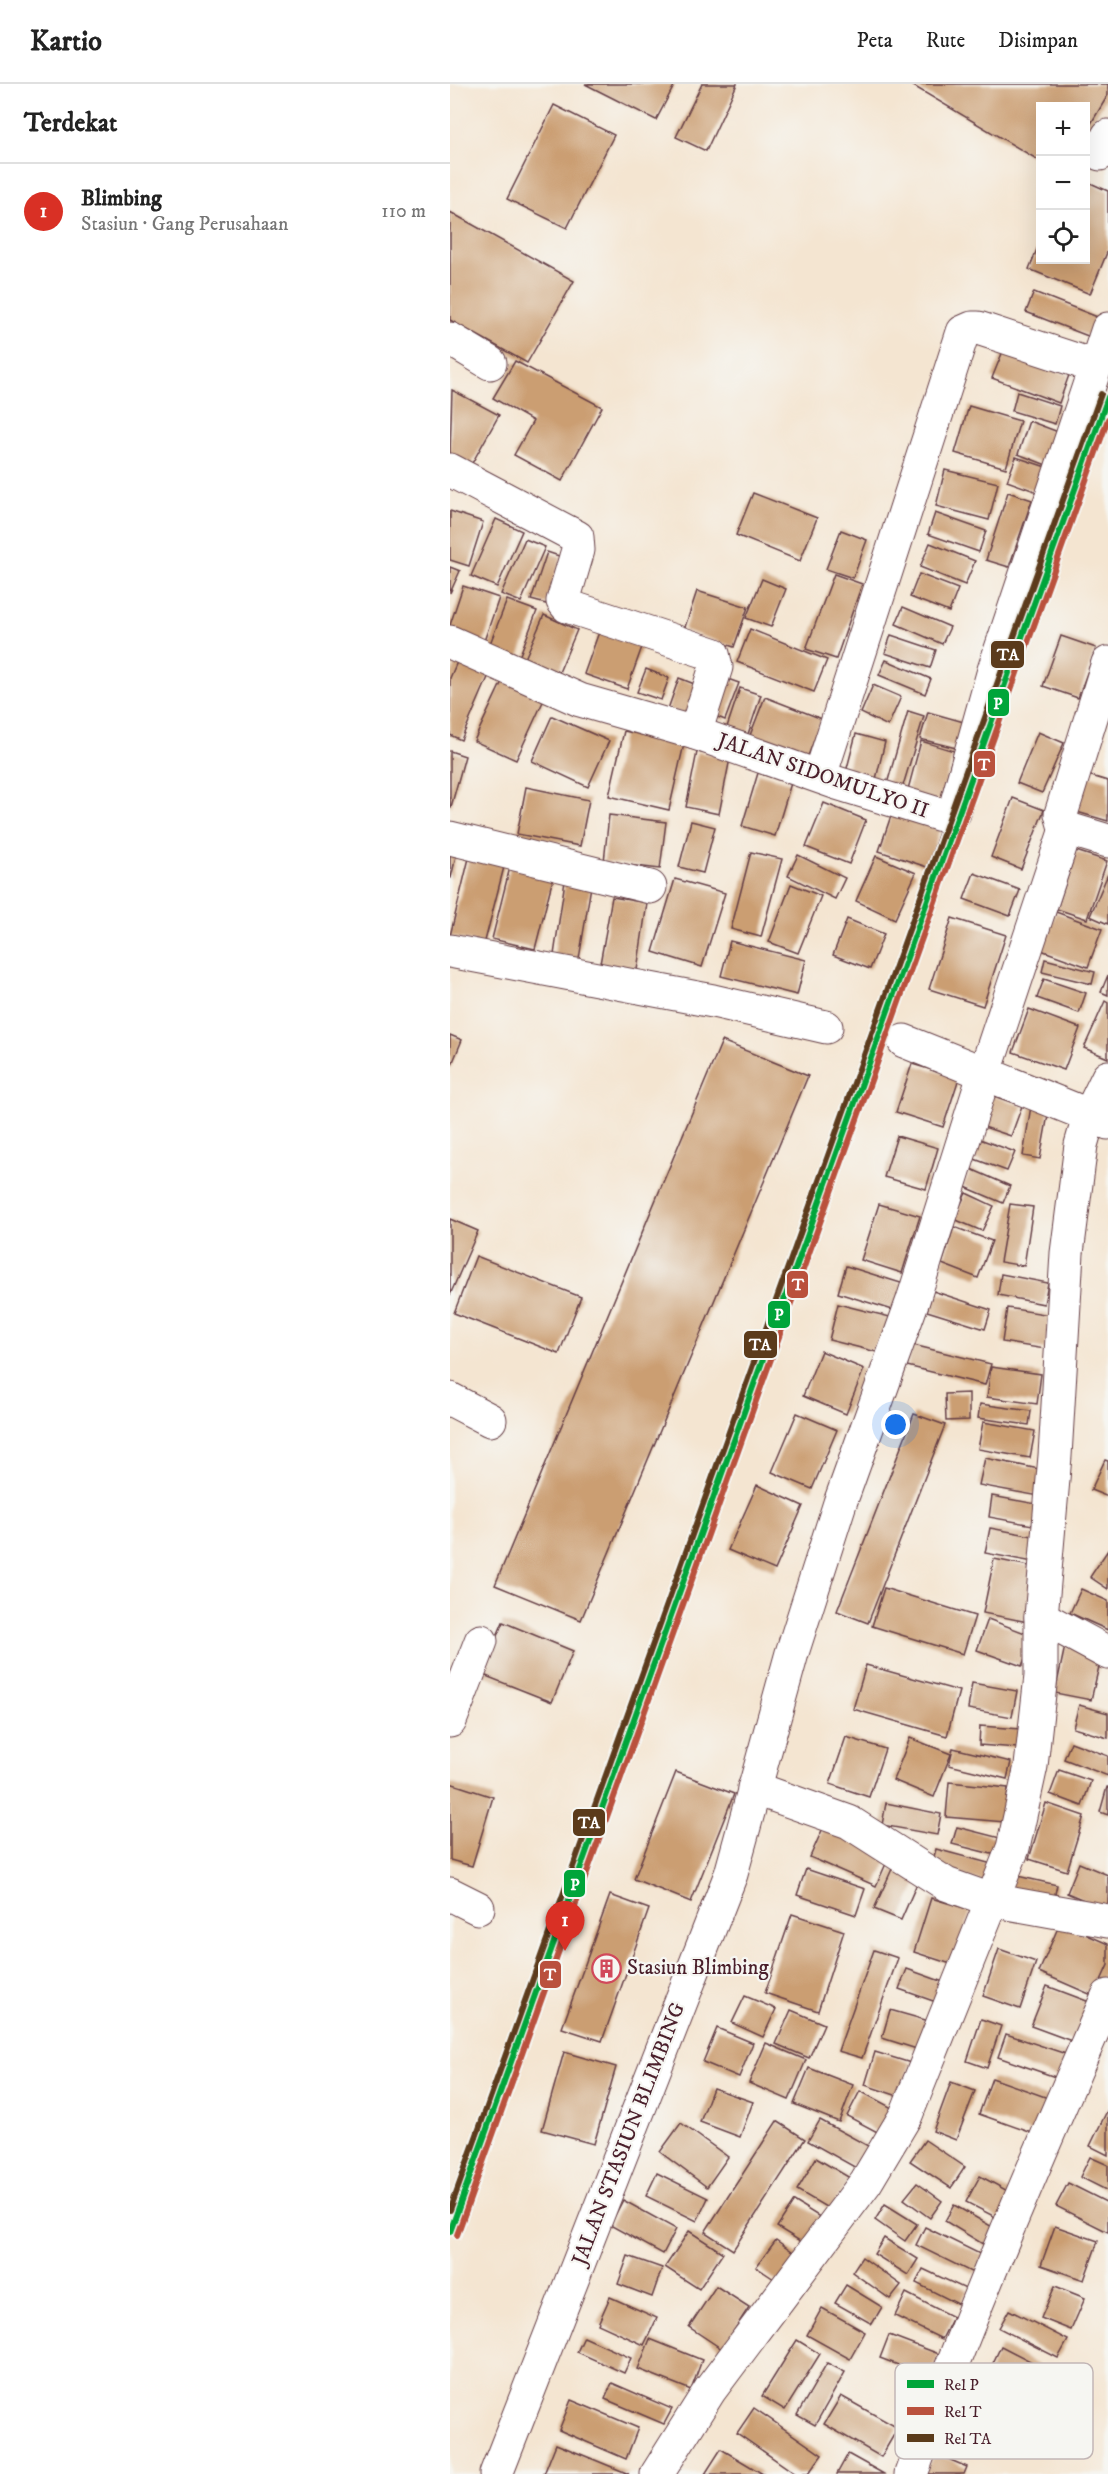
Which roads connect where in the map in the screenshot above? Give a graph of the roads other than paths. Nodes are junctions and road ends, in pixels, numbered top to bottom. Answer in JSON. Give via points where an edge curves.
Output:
{"nodes":[{"id":1,"x":1108,"y":329,"type":"edge"},
{"id":2,"x":450,"y":339,"type":"edge"},
{"id":3,"x":490,"y":363,"type":"dead end"},
{"id":4,"x":1094,"y":366,"type":"junction"},
{"id":5,"x":450,"y":470,"type":"edge"},
{"id":6,"x":450,"y":642,"type":"edge"},
{"id":7,"x":1108,"y":663,"type":"edge"},
{"id":8,"x":695,"y":734,"type":"junction"},
{"id":9,"x":820,"y":777,"type":"junction"},
{"id":10,"x":1065,"y":828,"type":"junction"},
{"id":11,"x":450,"y":838,"type":"edge"},
{"id":12,"x":1108,"y":841,"type":"edge"},
{"id":13,"x":650,"y":887,"type":"dead end"},
{"id":14,"x":450,"y":951,"type":"edge"},
{"id":15,"x":826,"y":1027,"type":"dead end"},
{"id":16,"x":904,"y":1041,"type":"dead end"},
{"id":17,"x":984,"y":1072,"type":"junction"},
{"id":18,"x":1108,"y":1077,"type":"edge"},
{"id":19,"x":1099,"y":1118,"type":"edge"},
{"id":20,"x":450,"y":1399,"type":"edge"},
{"id":21,"x":490,"y":1420,"type":"dead end"},
{"id":22,"x":1041,"y":1617,"type":"junction"},
{"id":23,"x":481,"y":1641,"type":"dead end"},
{"id":24,"x":1108,"y":1653,"type":"edge"},
{"id":25,"x":450,"y":1720,"type":"edge"},
{"id":26,"x":754,"y":1788,"type":"junction"},
{"id":27,"x":991,"y":1900,"type":"junction"},
{"id":28,"x":1108,"y":1921,"type":"edge"},
{"id":29,"x":1108,"y":1996,"type":"edge"},
{"id":30,"x":954,"y":2363,"type":"edge"},
{"id":31,"x":917,"y":2459,"type":"edge"},
{"id":32,"x":496,"y":2474,"type":"edge"},
{"id":33,"x":657,"y":2474,"type":"edge"},
{"id":34,"x":911,"y":2474,"type":"edge"}],
"edges":[{"from":1,"to":4,"type":"street","name":"JALAN SIDOMULYO II"},
{"from":2,"to":3,"type":"street"},
{"from":4,"to":9,"type":"street","via":[[978,328],[963,332]]},
{"from":4,"to":9,"type":"street","name":"JALAN SIDOMULYO II","via":[[994,670],[951,818]]},
{"from":5,"to":8,"type":"street","via":[[577,537],[578,550],[563,601],[567,606],[713,654],[716,668]]},
{"from":6,"to":8,"type":"street","name":"JALAN SIDOMULYO II","via":[[580,700]]},
{"from":7,"to":10,"type":"street","name":"JALAN STASIUN BLIMBING","via":[[1061,814]]},
{"from":8,"to":9,"type":"street","name":"JALAN SIDOMULYO II"},
{"from":10,"to":12,"type":"street"},
{"from":10,"to":17,"type":"street","name":"JALAN STASIUN BLIMBING"},
{"from":11,"to":13,"type":"street"},
{"from":14,"to":15,"type":"street","via":[[713,1001]]},
{"from":16,"to":17,"type":"street"},
{"from":17,"to":19,"type":"street"},
{"from":17,"to":26,"type":"street","name":"JALAN STASIUN BLIMBING","via":[[913,1300],[840,1503]]},
{"from":18,"to":19,"type":"street"},
{"from":19,"to":22,"type":"street","via":[[1081,1145],[1067,1253]]},
{"from":20,"to":21,"type":"street"},
{"from":22,"to":24,"type":"street"},
{"from":22,"to":27,"type":"street","via":[[1041,1676],[1031,1766],[1013,1848]]},
{"from":23,"to":25,"type":"street"},
{"from":26,"to":27,"type":"street","via":[[849,1822],[946,1884]]},
{"from":26,"to":32,"type":"street","name":"JALAN STASIUN BLIMBING","via":[[731,1874]]},
{"from":27,"to":28,"type":"street"},
{"from":27,"to":33,"type":"street","via":[[954,2000],[897,2131],[866,2182],[710,2390]]},
{"from":29,"to":30,"type":"street","via":[[997,2253]]},
{"from":31,"to":34,"type":"street"}]}
